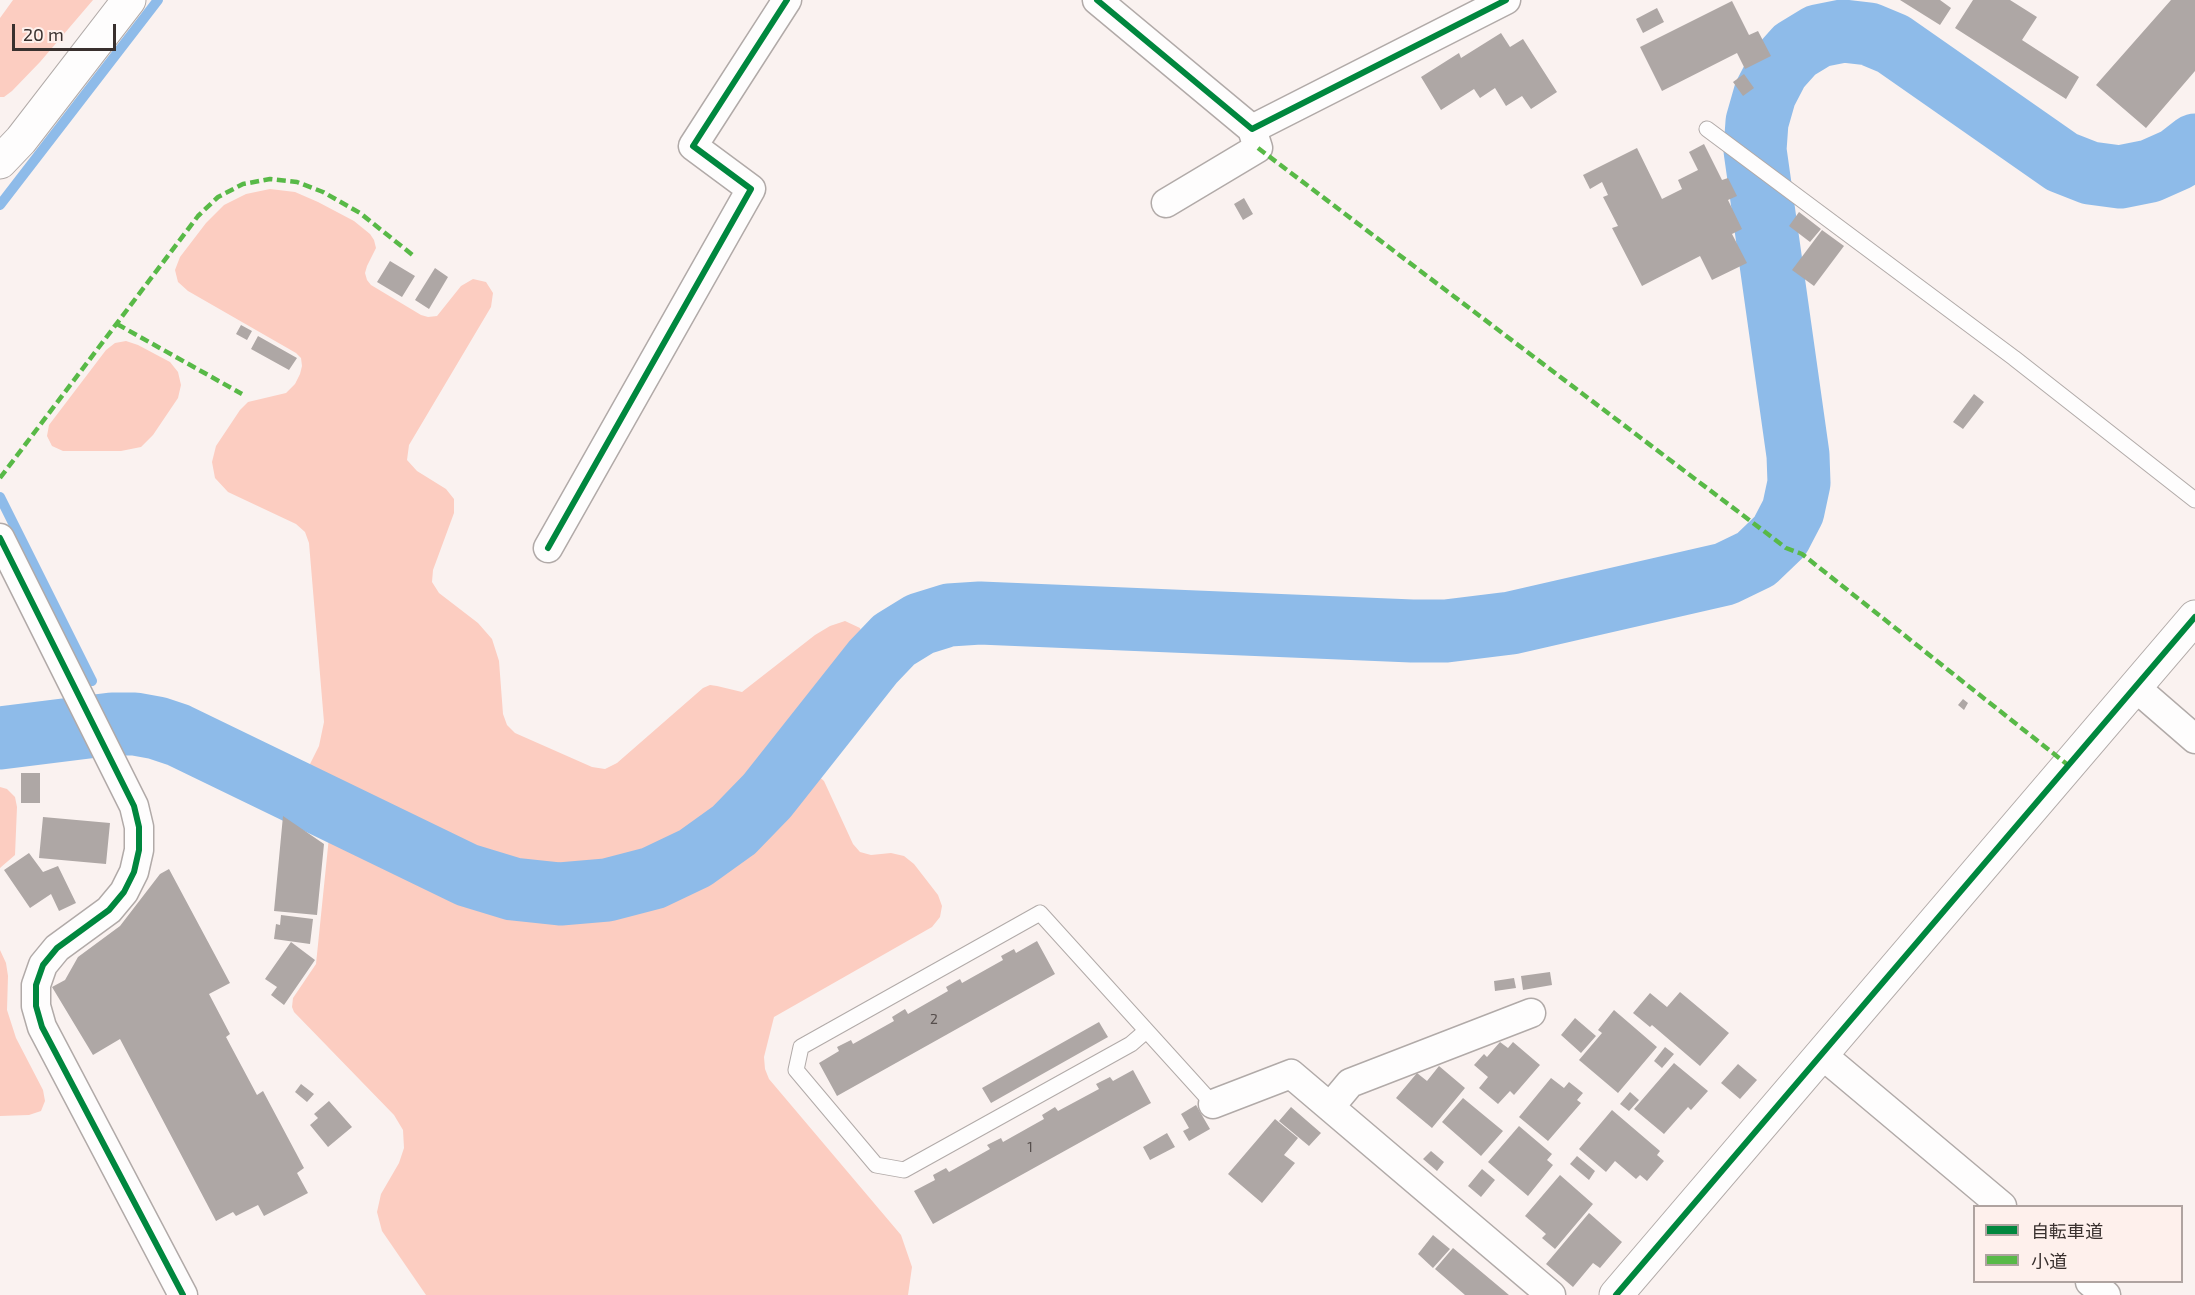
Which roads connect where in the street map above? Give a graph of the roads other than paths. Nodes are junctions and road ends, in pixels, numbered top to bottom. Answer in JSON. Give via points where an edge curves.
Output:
{"nodes":[{"id":1,"x":129,"y":0,"type":"edge"},
{"id":2,"x":787,"y":0,"type":"edge"},
{"id":3,"x":1097,"y":0,"type":"edge"},
{"id":4,"x":1506,"y":0,"type":"edge"},
{"id":5,"x":1252,"y":129,"type":"junction"},
{"id":6,"x":1707,"y":129,"type":"dead end"},
{"id":7,"x":0,"y":162,"type":"edge"},
{"id":8,"x":1166,"y":203,"type":"dead end"},
{"id":9,"x":2195,"y":500,"type":"edge"},
{"id":10,"x":0,"y":538,"type":"edge"},
{"id":11,"x":548,"y":548,"type":"dead end"},
{"id":12,"x":2195,"y":617,"type":"edge"},
{"id":13,"x":2135,"y":687,"type":"junction"},
{"id":14,"x":2195,"y":739,"type":"edge"},
{"id":15,"x":1531,"y":1013,"type":"dead end"},
{"id":16,"x":1146,"y":1031,"type":"junction"},
{"id":17,"x":1821,"y":1054,"type":"junction"},
{"id":18,"x":1213,"y":1104,"type":"joint"},
{"id":19,"x":1330,"y":1107,"type":"junction"},
{"id":20,"x":2001,"y":1205,"type":"edge"},
{"id":21,"x":2092,"y":1283,"type":"edge"},
{"id":22,"x":183,"y":1295,"type":"edge"},
{"id":23,"x":1551,"y":1295,"type":"edge"},
{"id":24,"x":1616,"y":1295,"type":"edge"},
{"id":25,"x":2106,"y":1295,"type":"edge"}],
"edges":[{"from":1,"to":7,"type":"street"},
{"from":2,"to":11,"type":"street","via":[[693,146],[751,189]]},
{"from":3,"to":5,"type":"street"},
{"from":4,"to":5,"type":"street"},
{"from":5,"to":8,"type":"street","via":[[1258,148]]},
{"from":6,"to":9,"type":"lane","via":[[2014,358]]},
{"from":10,"to":22,"type":"street","via":[[134,806],[140,827],[140,850],[124,892],[110,910],[57,948],[43,965],[36,985],[36,1006],[42,1027]]},
{"from":12,"to":13,"type":"street"},
{"from":13,"to":14,"type":"street"},
{"from":13,"to":17,"type":"street"},
{"from":15,"to":19,"type":"street","via":[[1350,1083]]},
{"from":16,"to":16,"type":"lane","via":[[1040,914],[801,1047],[796,1070],[876,1165],[904,1170],[1131,1044]]},
{"from":16,"to":18,"type":"lane"},
{"from":17,"to":20,"type":"street"},
{"from":17,"to":24,"type":"street"},
{"from":18,"to":19,"type":"street","via":[[1291,1074]]},
{"from":19,"to":23,"type":"street"},
{"from":21,"to":25,"type":"street"}]}
